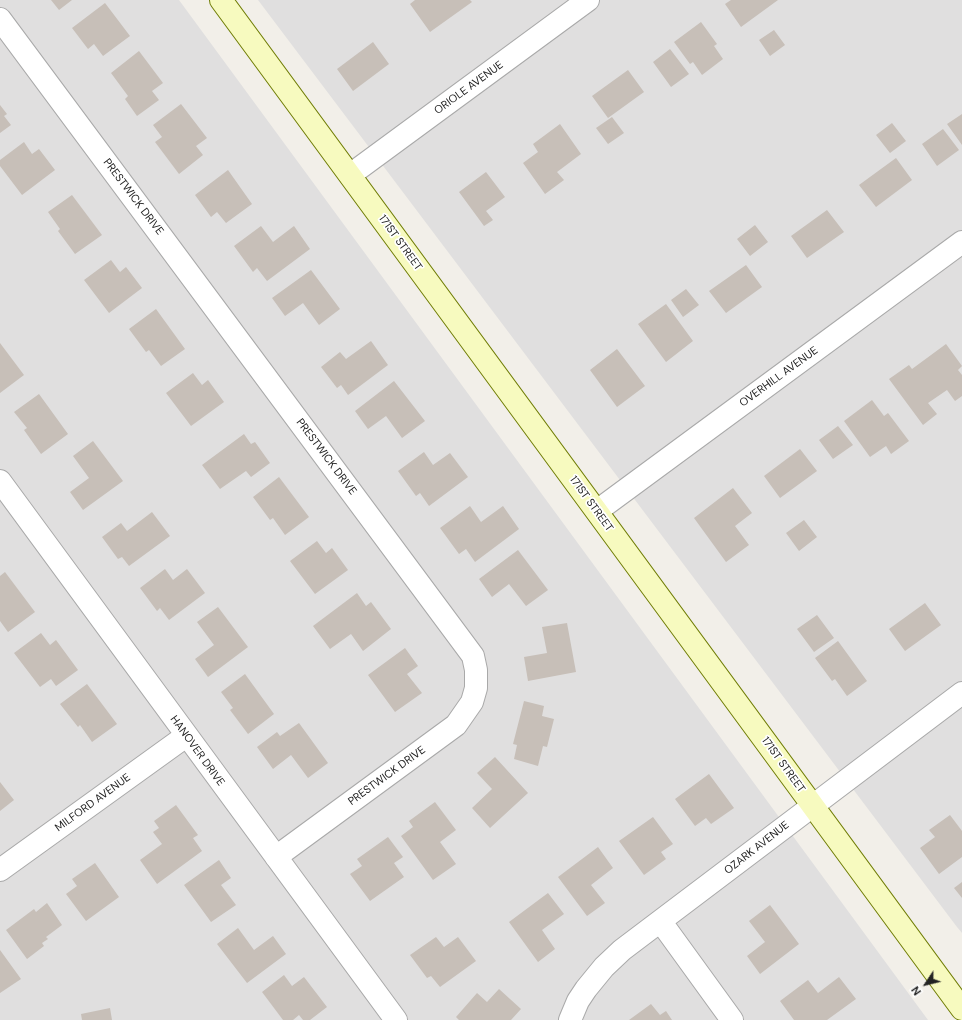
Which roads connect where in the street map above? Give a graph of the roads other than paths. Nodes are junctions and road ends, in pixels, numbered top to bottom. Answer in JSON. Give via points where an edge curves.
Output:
{"nodes":[{"id":1,"x":221,"y":0,"type":"edge"},
{"id":2,"x":588,"y":0,"type":"edge"},
{"id":3,"x":0,"y":19,"type":"edge"},
{"id":4,"x":350,"y":175,"type":"junction"},
{"id":5,"x":962,"y":242,"type":"edge"},
{"id":6,"x":0,"y":481,"type":"edge"},
{"id":7,"x":597,"y":512,"type":"junction"},
{"id":8,"x":962,"y":693,"type":"edge"},
{"id":9,"x":186,"y":736,"type":"junction"},
{"id":10,"x":813,"y":805,"type":"junction"},
{"id":11,"x":276,"y":857,"type":"junction"},
{"id":12,"x":0,"y":870,"type":"edge"},
{"id":13,"x":661,"y":922,"type":"junction"},
{"id":14,"x":962,"y":1009,"type":"edge"},
{"id":15,"x":396,"y":1020,"type":"edge"},
{"id":16,"x":570,"y":1020,"type":"edge"},
{"id":17,"x":732,"y":1020,"type":"edge"}],
"edges":[{"from":1,"to":4,"type":"street","name":"171ST STREET"},
{"from":2,"to":4,"type":"street","name":"ORIOLE AVENUE"},
{"from":3,"to":11,"type":"street","name":"PRESTWICK DRIVE","via":[[473,656],[476,688],[472,702],[456,725]]},
{"from":4,"to":7,"type":"street","name":"171ST STREET"},
{"from":5,"to":7,"type":"street","name":"OVERHILL AVENUE"},
{"from":6,"to":9,"type":"street","name":"HANOVER DRIVE"},
{"from":7,"to":10,"type":"street","name":"171ST STREET"},
{"from":8,"to":10,"type":"street","name":"OZARK AVENUE"},
{"from":9,"to":11,"type":"street","name":"HANOVER DRIVE"},
{"from":9,"to":12,"type":"street","name":"MILFORD AVENUE"},
{"from":10,"to":13,"type":"street","name":"OZARK AVENUE"},
{"from":10,"to":14,"type":"street","name":"171ST STREET"},
{"from":11,"to":15,"type":"street","name":"HANOVER DRIVE"},
{"from":13,"to":16,"type":"street","name":"OZARK AVENUE","via":[[622,950],[604,967],[578,1001]]},
{"from":13,"to":17,"type":"street"}]}
